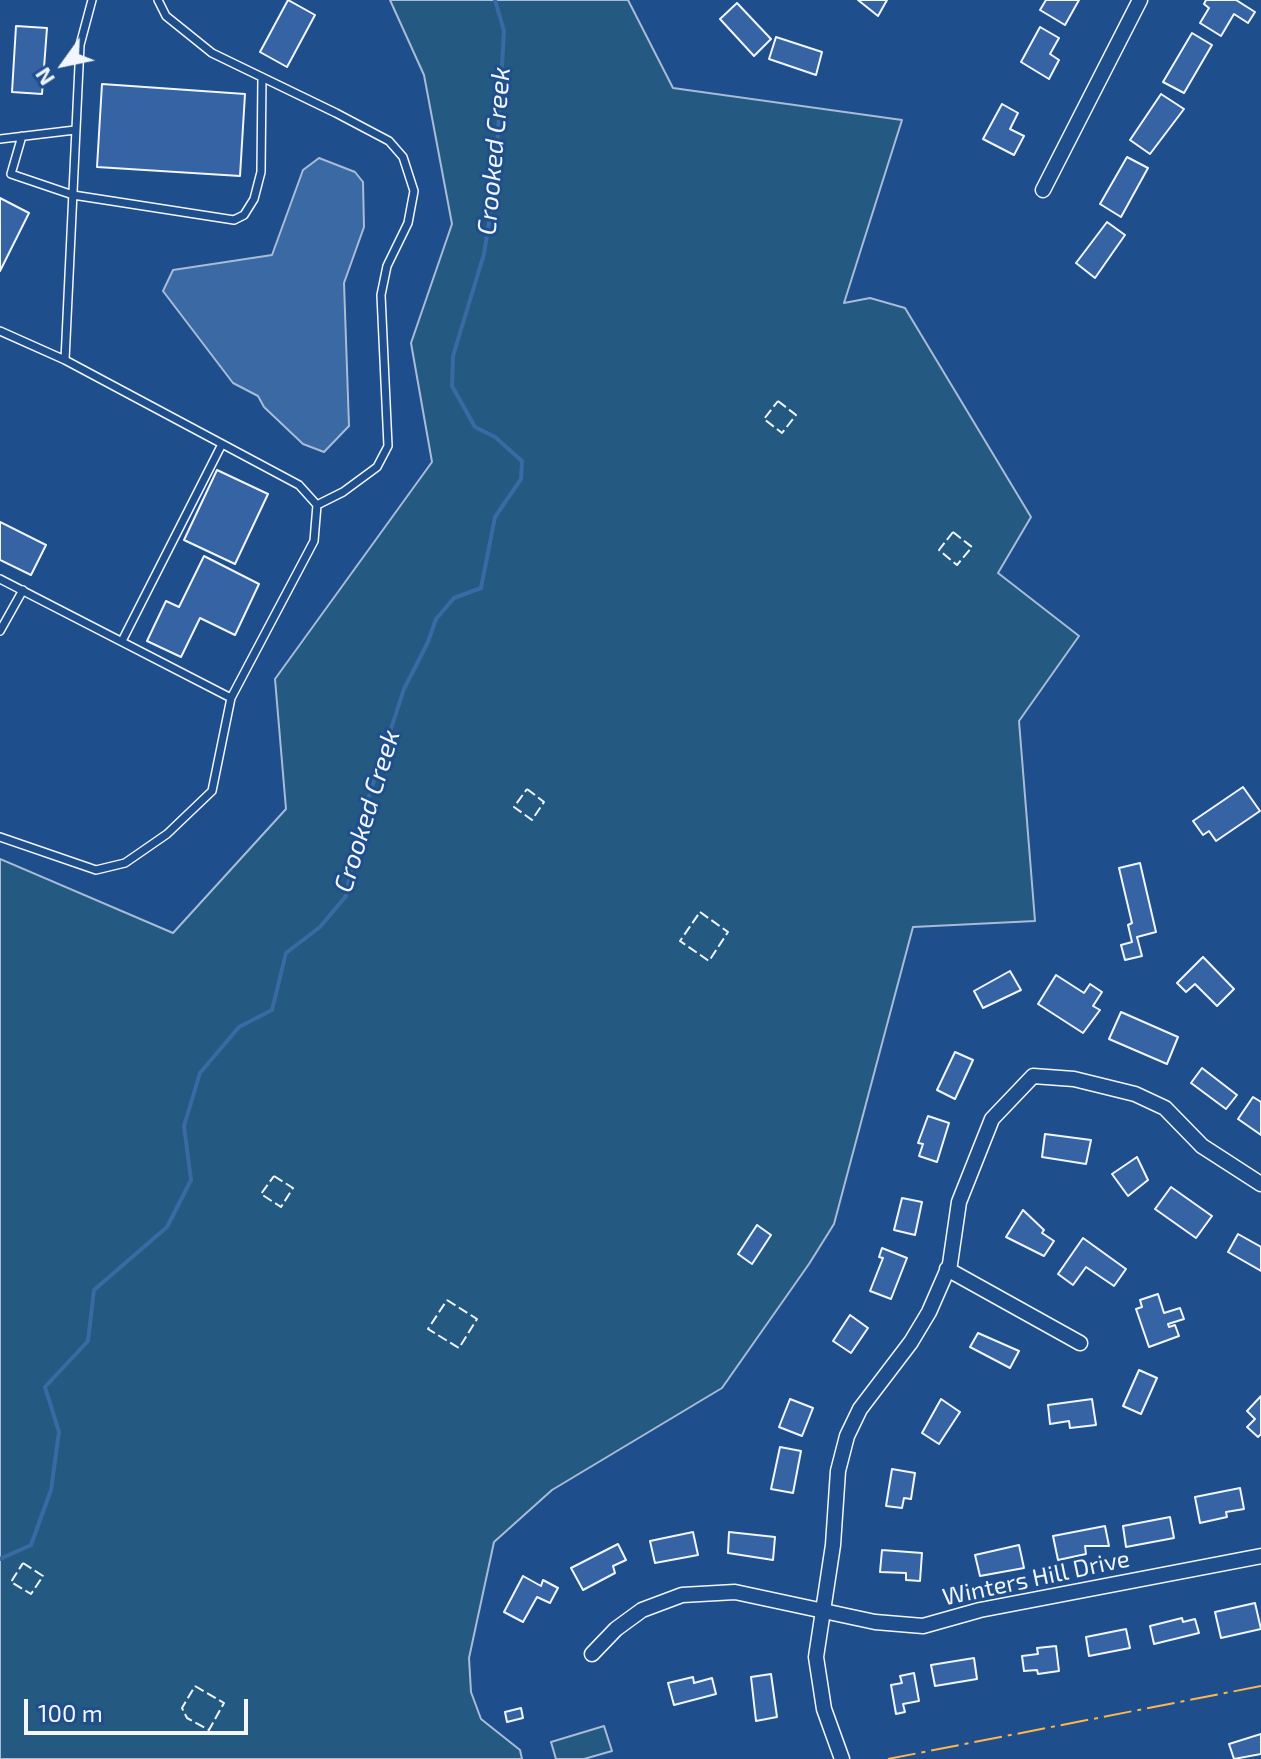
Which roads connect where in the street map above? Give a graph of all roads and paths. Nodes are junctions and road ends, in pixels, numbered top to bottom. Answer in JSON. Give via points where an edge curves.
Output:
{"nodes":[{"id":1,"x":92,"y":0,"type":"edge"},
{"id":2,"x":158,"y":0,"type":"edge"},
{"id":3,"x":1140,"y":0,"type":"edge"},
{"id":4,"x":262,"y":77,"type":"junction"},
{"id":5,"x":75,"y":130,"type":"junction"},
{"id":6,"x":22,"y":136,"type":"junction"},
{"id":7,"x":0,"y":139,"type":"edge"},
{"id":8,"x":1043,"y":190,"type":"dead end"},
{"id":9,"x":73,"y":195,"type":"junction"},
{"id":10,"x":0,"y":331,"type":"edge"},
{"id":11,"x":65,"y":360,"type":"junction"},
{"id":12,"x":222,"y":444,"type":"junction"},
{"id":13,"x":317,"y":505,"type":"junction"},
{"id":14,"x":0,"y":579,"type":"edge"},
{"id":15,"x":23,"y":590,"type":"junction"},
{"id":16,"x":0,"y":631,"type":"edge"},
{"id":17,"x":122,"y":641,"type":"junction"},
{"id":18,"x":231,"y":698,"type":"junction"},
{"id":19,"x":0,"y":837,"type":"edge"},
{"id":20,"x":1261,"y":1184,"type":"edge"},
{"id":21,"x":947,"y":1269,"type":"junction"},
{"id":22,"x":1080,"y":1343,"type":"dead end"},
{"id":23,"x":1261,"y":1556,"type":"edge"},
{"id":24,"x":820,"y":1612,"type":"junction"},
{"id":25,"x":592,"y":1654,"type":"dead end"},
{"id":26,"x":842,"y":1759,"type":"edge"}],
"edges":[{"from":1,"to":5,"type":"lane","via":[[80,45]]},
{"from":2,"to":4,"type":"lane","via":[[166,16],[212,53]]},
{"from":3,"to":8,"type":"street"},
{"from":4,"to":9,"type":"lane","via":[[261,172],[244,215],[234,220]]},
{"from":4,"to":13,"type":"lane","via":[[389,141],[403,157],[414,191],[381,295],[388,446],[377,467]]},
{"from":5,"to":6,"type":"lane"},
{"from":5,"to":9,"type":"lane"},
{"from":6,"to":7,"type":"lane"},
{"from":6,"to":9,"type":"lane","via":[[11,174]]},
{"from":9,"to":11,"type":"lane"},
{"from":10,"to":11,"type":"lane"},
{"from":11,"to":12,"type":"lane"},
{"from":12,"to":13,"type":"lane","via":[[299,485]]},
{"from":12,"to":17,"type":"lane"},
{"from":13,"to":18,"type":"lane","via":[[314,541]]},
{"from":14,"to":15,"type":"lane"},
{"from":15,"to":16,"type":"lane"},
{"from":15,"to":17,"type":"lane"},
{"from":17,"to":18,"type":"lane"},
{"from":18,"to":19,"type":"lane","via":[[212,791],[167,834],[125,863],[96,870]]},
{"from":20,"to":21,"type":"street","via":[[1202,1146],[1165,1108],[1135,1094],[1074,1079],[1033,1076],[992,1119],[981,1140],[959,1202]]},
{"from":21,"to":22,"type":"street"},
{"from":21,"to":24,"type":"street","via":[[911,1342],[860,1409],[847,1436]]},
{"from":23,"to":24,"type":"street","name":"Winters Hill Drive","via":[[980,1610],[923,1626]]},
{"from":24,"to":25,"type":"street","name":"Winters Hill Drive","via":[[735,1592],[682,1595],[642,1610]]},
{"from":24,"to":26,"type":"street","via":[[816,1657],[824,1709]]}]}
